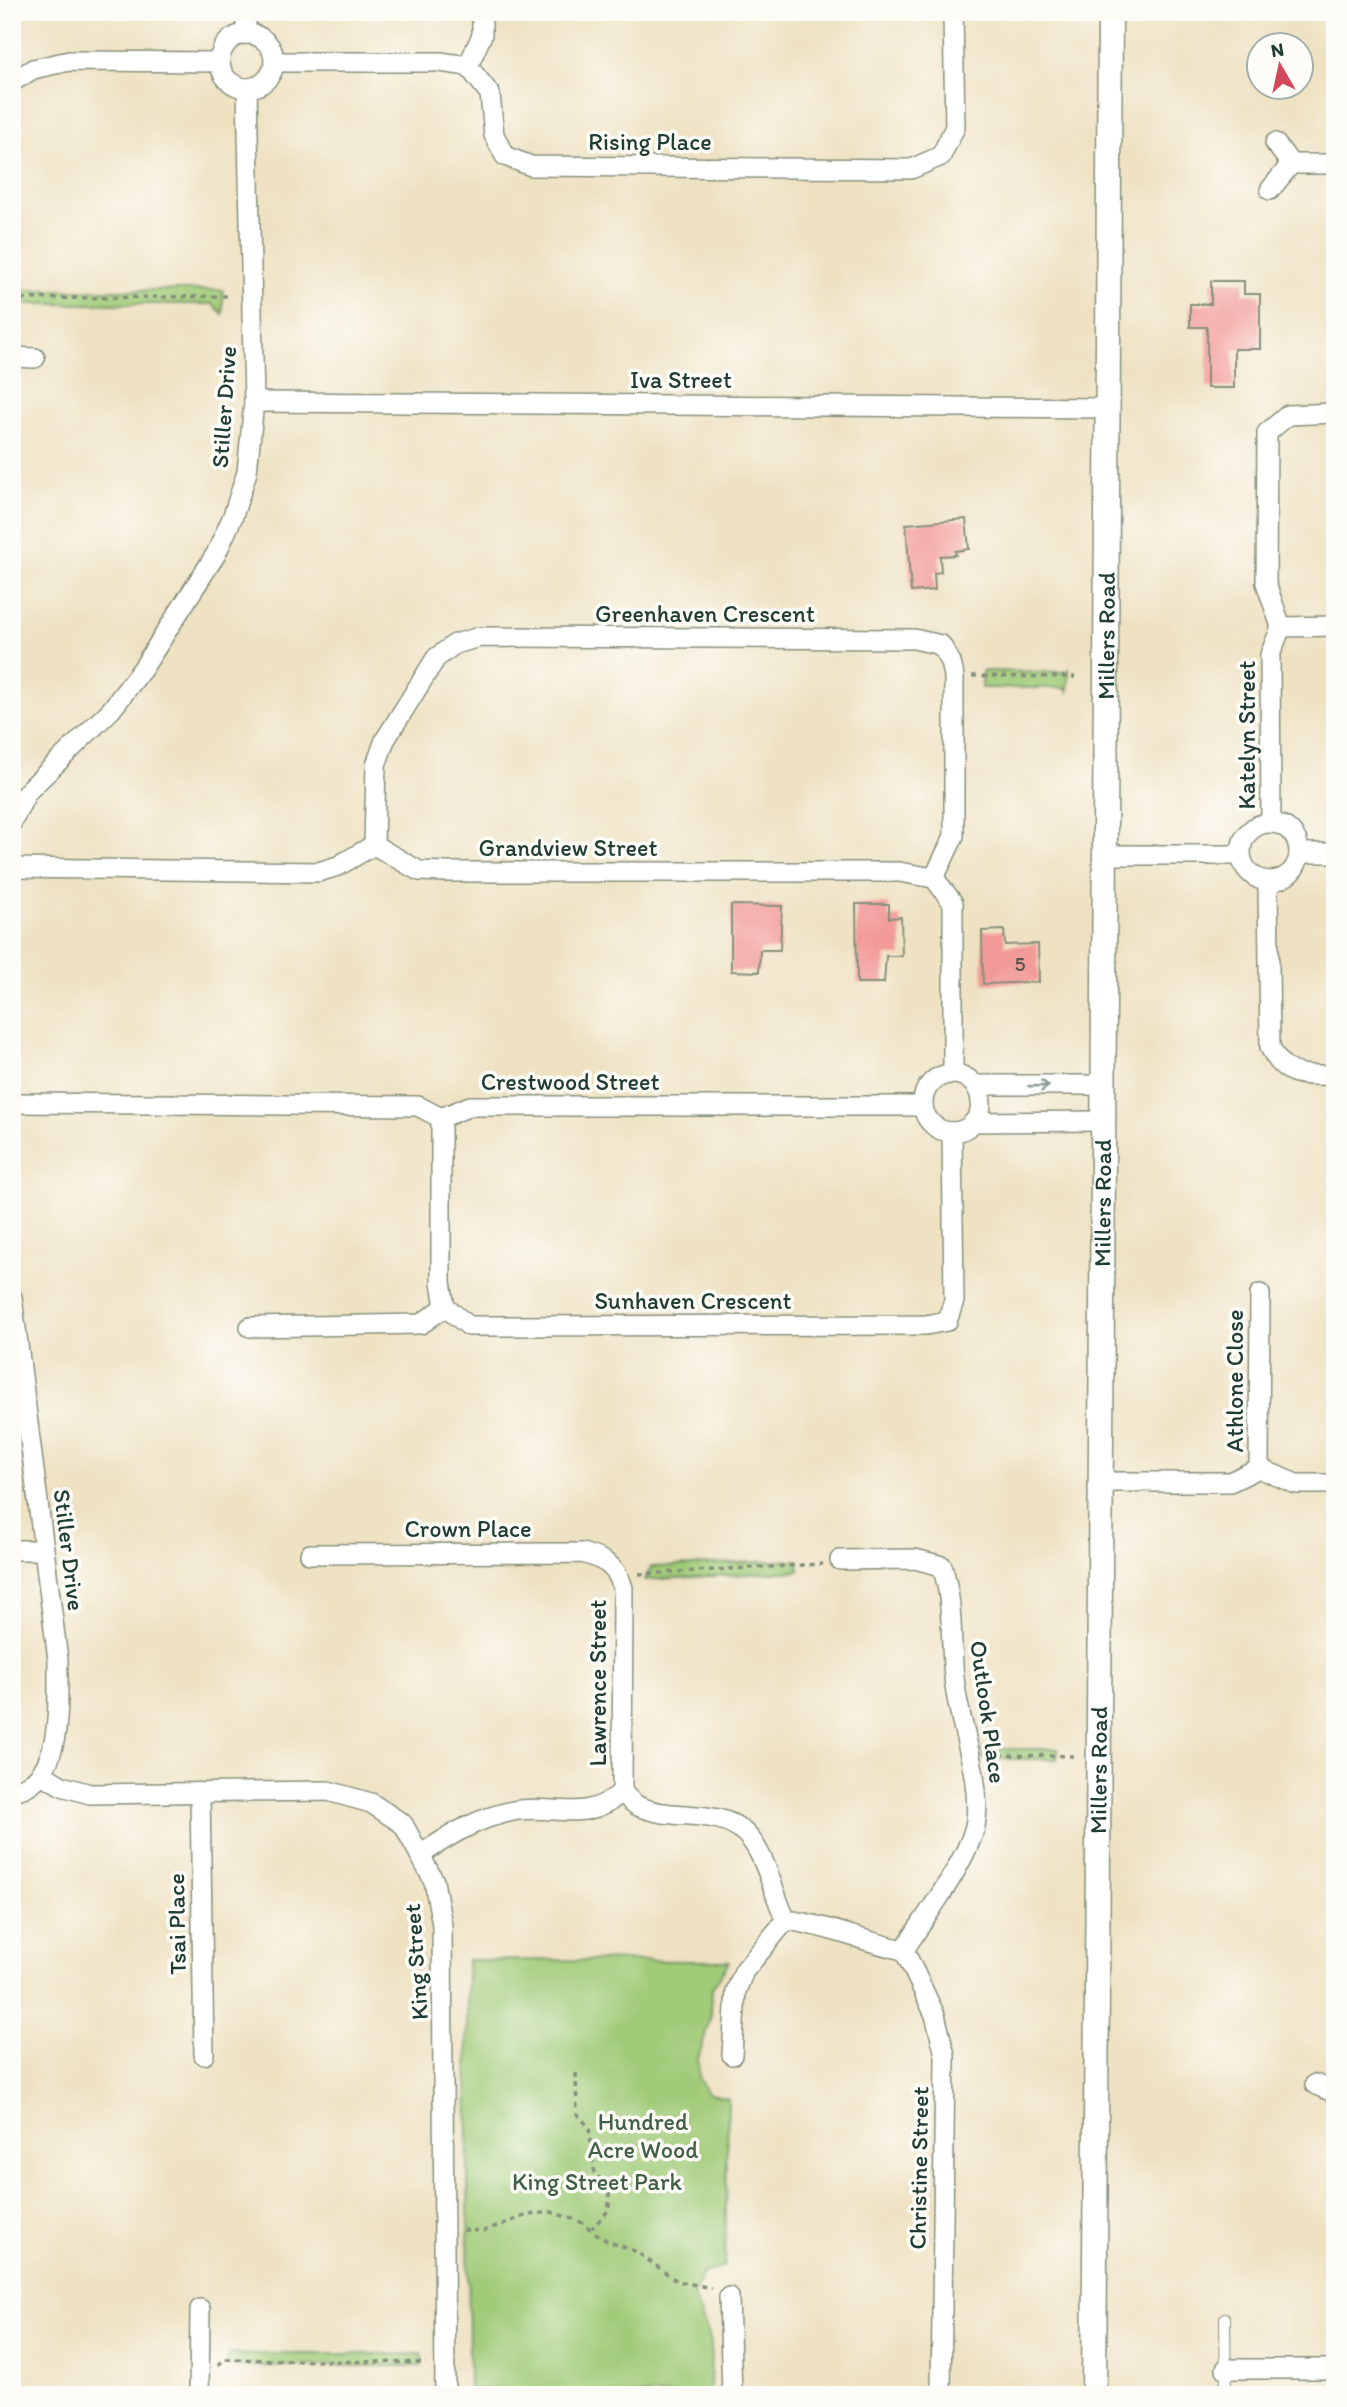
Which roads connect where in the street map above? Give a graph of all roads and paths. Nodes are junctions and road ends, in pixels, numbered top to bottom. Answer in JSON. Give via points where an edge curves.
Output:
{"nodes":[{"id":1,"x":246,"y":12,"type":"edge"},
{"id":2,"x":482,"y":12,"type":"edge"},
{"id":3,"x":953,"y":12,"type":"edge"},
{"id":4,"x":1110,"y":12,"type":"edge"},
{"id":5,"x":246,"y":34,"type":"junction"},
{"id":6,"x":219,"y":62,"type":"junction"},
{"id":7,"x":274,"y":62,"type":"junction"},
{"id":8,"x":468,"y":66,"type":"junction"},
{"id":9,"x":12,"y":82,"type":"edge"},
{"id":10,"x":247,"y":88,"type":"junction"},
{"id":11,"x":1275,"y":143,"type":"dead end"},
{"id":12,"x":1291,"y":164,"type":"junction"},
{"id":13,"x":1335,"y":164,"type":"edge"},
{"id":14,"x":1270,"y":191,"type":"dead end"},
{"id":15,"x":12,"y":223,"type":"edge"},
{"id":16,"x":12,"y":250,"type":"edge"},
{"id":17,"x":230,"y":296,"type":"dead end"},
{"id":18,"x":12,"y":299,"type":"edge"},
{"id":19,"x":12,"y":357,"type":"edge"},
{"id":20,"x":35,"y":358,"type":"dead end"},
{"id":21,"x":254,"y":402,"type":"junction"},
{"id":22,"x":1108,"y":408,"type":"junction"},
{"id":23,"x":1335,"y":413,"type":"edge"},
{"id":24,"x":1335,"y":626,"type":"edge"},
{"id":25,"x":1280,"y":627,"type":"junction"},
{"id":26,"x":954,"y":676,"type":"junction"},
{"id":27,"x":1075,"y":677,"type":"dead end"},
{"id":28,"x":12,"y":822,"type":"edge"},
{"id":29,"x":1271,"y":822,"type":"junction"},
{"id":30,"x":374,"y":845,"type":"junction"},
{"id":31,"x":1299,"y":853,"type":"junction"},
{"id":32,"x":1335,"y":853,"type":"edge"},
{"id":33,"x":1107,"y":855,"type":"junction"},
{"id":34,"x":1240,"y":855,"type":"junction"},
{"id":35,"x":12,"y":867,"type":"edge"},
{"id":36,"x":934,"y":878,"type":"junction"},
{"id":37,"x":1268,"y":881,"type":"junction"},
{"id":38,"x":953,"y":1074,"type":"junction"},
{"id":39,"x":1335,"y":1074,"type":"edge"},
{"id":40,"x":975,"y":1085,"type":"junction"},
{"id":41,"x":1104,"y":1085,"type":"junction"},
{"id":42,"x":12,"y":1103,"type":"edge"},
{"id":43,"x":923,"y":1106,"type":"junction"},
{"id":44,"x":441,"y":1118,"type":"junction"},
{"id":45,"x":1102,"y":1121,"type":"junction"},
{"id":46,"x":974,"y":1122,"type":"junction"},
{"id":47,"x":952,"y":1132,"type":"junction"},
{"id":48,"x":1260,"y":1294,"type":"dead end"},
{"id":49,"x":12,"y":1297,"type":"edge"},
{"id":50,"x":445,"y":1307,"type":"junction"},
{"id":51,"x":250,"y":1327,"type":"dead end"},
{"id":52,"x":1259,"y":1468,"type":"junction"},
{"id":53,"x":1101,"y":1482,"type":"junction"},
{"id":54,"x":1335,"y":1484,"type":"edge"},
{"id":55,"x":12,"y":1550,"type":"edge"},
{"id":56,"x":44,"y":1550,"type":"junction"},
{"id":57,"x":310,"y":1554,"type":"dead end"},
{"id":58,"x":840,"y":1560,"type":"joint"},
{"id":59,"x":619,"y":1575,"type":"junction"},
{"id":60,"x":968,"y":1755,"type":"junction"},
{"id":61,"x":1099,"y":1756,"type":"junction"},
{"id":62,"x":42,"y":1774,"type":"junction"},
{"id":63,"x":12,"y":1791,"type":"edge"},
{"id":64,"x":622,"y":1792,"type":"junction"},
{"id":65,"x":200,"y":1793,"type":"junction"},
{"id":66,"x":420,"y":1855,"type":"junction"},
{"id":67,"x":786,"y":1920,"type":"junction"},
{"id":68,"x":904,"y":1950,"type":"junction"},
{"id":69,"x":732,"y":2054,"type":"dead end"},
{"id":70,"x":204,"y":2055,"type":"dead end"},
{"id":71,"x":576,"y":2073,"type":"dead end"},
{"id":72,"x":1315,"y":2084,"type":"dead end"},
{"id":73,"x":1335,"y":2093,"type":"edge"},
{"id":74,"x":446,"y":2228,"type":"junction"},
{"id":75,"x":592,"y":2228,"type":"junction"},
{"id":76,"x":729,"y":2297,"type":"joint"},
{"id":77,"x":200,"y":2309,"type":"dead end"},
{"id":78,"x":1226,"y":2318,"type":"dead end"},
{"id":79,"x":445,"y":2363,"type":"junction"},
{"id":80,"x":199,"y":2368,"type":"junction"},
{"id":81,"x":1226,"y":2369,"type":"junction"},
{"id":82,"x":1335,"y":2369,"type":"edge"},
{"id":83,"x":199,"y":2395,"type":"edge"},
{"id":84,"x":445,"y":2395,"type":"edge"},
{"id":85,"x":732,"y":2395,"type":"edge"},
{"id":86,"x":941,"y":2395,"type":"edge"},
{"id":87,"x":1094,"y":2395,"type":"edge"},
{"id":88,"x":1226,"y":2395,"type":"edge"}],
"edges":[{"from":1,"to":5,"type":"street"},
{"from":2,"to":8,"type":"street","via":[[482,35]]},
{"from":3,"to":8,"type":"street","name":"Rising Place","via":[[955,127],[941,156],[911,169],[531,166],[505,156],[494,135],[490,93]]},
{"from":4,"to":22,"type":"street","name":"Millers Road"},
{"from":5,"to":6,"type":"street","via":[[227,42]]},
{"from":5,"to":7,"type":"street","via":[[266,41]]},
{"from":6,"to":9,"type":"street","via":[[69,61],[33,69]]},
{"from":6,"to":10,"type":"street","via":[[228,80]]},
{"from":7,"to":8,"type":"street"},
{"from":7,"to":10,"type":"street","via":[[266,80]]},
{"from":10,"to":21,"type":"street","name":"Stiller Drive"},
{"from":11,"to":12,"type":"street"},
{"from":12,"to":13,"type":"street"},
{"from":12,"to":14,"type":"street"},
{"from":15,"to":16,"type":"path","via":[[18,223],[18,247]]},
{"from":17,"to":18,"type":"path"},
{"from":19,"to":20,"type":"street"},
{"from":21,"to":22,"type":"street","name":"Iva Street"},
{"from":21,"to":28,"type":"street","name":"Stiller Drive","via":[[247,472],[216,554],[143,668],[111,710],[27,792]]},
{"from":22,"to":33,"type":"street","name":"Millers Road"},
{"from":23,"to":25,"type":"street","via":[[1288,415],[1267,433],[1266,583]]},
{"from":24,"to":25,"type":"street"},
{"from":25,"to":29,"type":"street","name":"Katelyn Street","via":[[1270,655]]},
{"from":26,"to":27,"type":"path"},
{"from":26,"to":30,"type":"street","name":"Greenhaven Crescent","via":[[942,645],[914,639],[480,637],[455,644],[436,658],[386,740],[376,765]]},
{"from":26,"to":36,"type":"street","name":"Greenhaven Crescent","via":[[954,836]]},
{"from":29,"to":31,"type":"street","via":[[1295,836]]},
{"from":29,"to":34,"type":"street","via":[[1245,835]]},
{"from":30,"to":35,"type":"street","via":[[318,872]]},
{"from":30,"to":36,"type":"street","name":"Grandview Street","via":[[419,871],[446,873],[899,872]]},
{"from":31,"to":32,"type":"street"},
{"from":31,"to":37,"type":"street","via":[[1298,863],[1286,877]]},
{"from":33,"to":34,"type":"street"},
{"from":33,"to":41,"type":"street","name":"Millers Road"},
{"from":34,"to":37,"type":"street","via":[[1249,873]]},
{"from":36,"to":38,"type":"street","via":[[953,904]]},
{"from":37,"to":39,"type":"street","via":[[1270,1047],[1276,1061],[1288,1071]]},
{"from":38,"to":40,"type":"street"},
{"from":38,"to":43,"type":"street","via":[[934,1080],[923,1096]]},
{"from":40,"to":41,"type":"street","one_way":true},
{"from":40,"to":46,"type":"street","via":[[981,1104]]},
{"from":41,"to":45,"type":"street","name":"Millers Road"},
{"from":42,"to":44,"type":"street","via":[[418,1106]]},
{"from":43,"to":44,"type":"street","name":"Crestwood Street","via":[[470,1106]]},
{"from":43,"to":47,"type":"street","via":[[929,1121]]},
{"from":44,"to":50,"type":"street"},
{"from":45,"to":46,"type":"street"},
{"from":45,"to":53,"type":"street","name":"Millers Road"},
{"from":46,"to":47,"type":"street"},
{"from":47,"to":50,"type":"street","name":"Sunhaven Crescent","via":[[954,1301],[947,1321],[926,1325],[469,1326]]},
{"from":48,"to":52,"type":"street","name":"Athlone Close"},
{"from":49,"to":56,"type":"street","name":"Stiller Drive"},
{"from":50,"to":51,"type":"street","via":[[421,1324]]},
{"from":52,"to":53,"type":"street","via":[[1230,1482]]},
{"from":52,"to":54,"type":"street","via":[[1296,1484]]},
{"from":53,"to":61,"type":"street","name":"Millers Road"},
{"from":55,"to":56,"type":"street"},
{"from":56,"to":62,"type":"street","name":"Stiller Drive","via":[[58,1660],[51,1748]]},
{"from":57,"to":59,"type":"street","name":"Crown Place","via":[[582,1553],[604,1559]]},
{"from":58,"to":59,"type":"path","via":[[813,1566]]},
{"from":58,"to":60,"type":"street","name":"Outlook Place","via":[[915,1559],[942,1566],[950,1587],[954,1679]]},
{"from":59,"to":64,"type":"street","name":"Lawrence Street","via":[[623,1588]]},
{"from":60,"to":61,"type":"path"},
{"from":60,"to":68,"type":"street","name":"Outlook Place","via":[[976,1820],[968,1846]]},
{"from":61,"to":87,"type":"street","name":"Millers Road"},
{"from":62,"to":63,"type":"street"},
{"from":62,"to":65,"type":"street","name":"King Street","via":[[90,1794]]},
{"from":64,"to":66,"type":"street","via":[[606,1806],[577,1811],[516,1810],[484,1818]]},
{"from":64,"to":67,"type":"street","via":[[637,1806],[664,1814],[721,1819],[747,1835]]},
{"from":65,"to":66,"type":"street","name":"King Street","via":[[328,1791],[360,1800],[403,1824]]},
{"from":65,"to":70,"type":"street","name":"Tsai Place"},
{"from":66,"to":74,"type":"street","name":"King Street","via":[[434,1881],[442,1925]]},
{"from":67,"to":68,"type":"street","via":[[818,1924]]},
{"from":67,"to":69,"type":"street","via":[[744,1971],[736,1991]]},
{"from":68,"to":86,"type":"street","name":"Christine Street","via":[[935,2015],[945,2055]]},
{"from":71,"to":75,"type":"path","via":[[577,2114],[589,2127],[594,2172],[610,2188],[609,2210]]},
{"from":72,"to":73,"type":"street"},
{"from":74,"to":75,"type":"path","via":[[483,2231],[551,2212]]},
{"from":74,"to":79,"type":"street","name":"King Street"},
{"from":75,"to":76,"type":"path","via":[[677,2281],[706,2286]]},
{"from":76,"to":85,"type":"street"},
{"from":77,"to":80,"type":"street"},
{"from":78,"to":81,"type":"lane"},
{"from":79,"to":80,"type":"path","via":[[225,2359],[211,2368]]},
{"from":79,"to":84,"type":"street","name":"King Street"},
{"from":80,"to":83,"type":"street"},
{"from":81,"to":82,"type":"street"},
{"from":81,"to":88,"type":"lane"}]}
